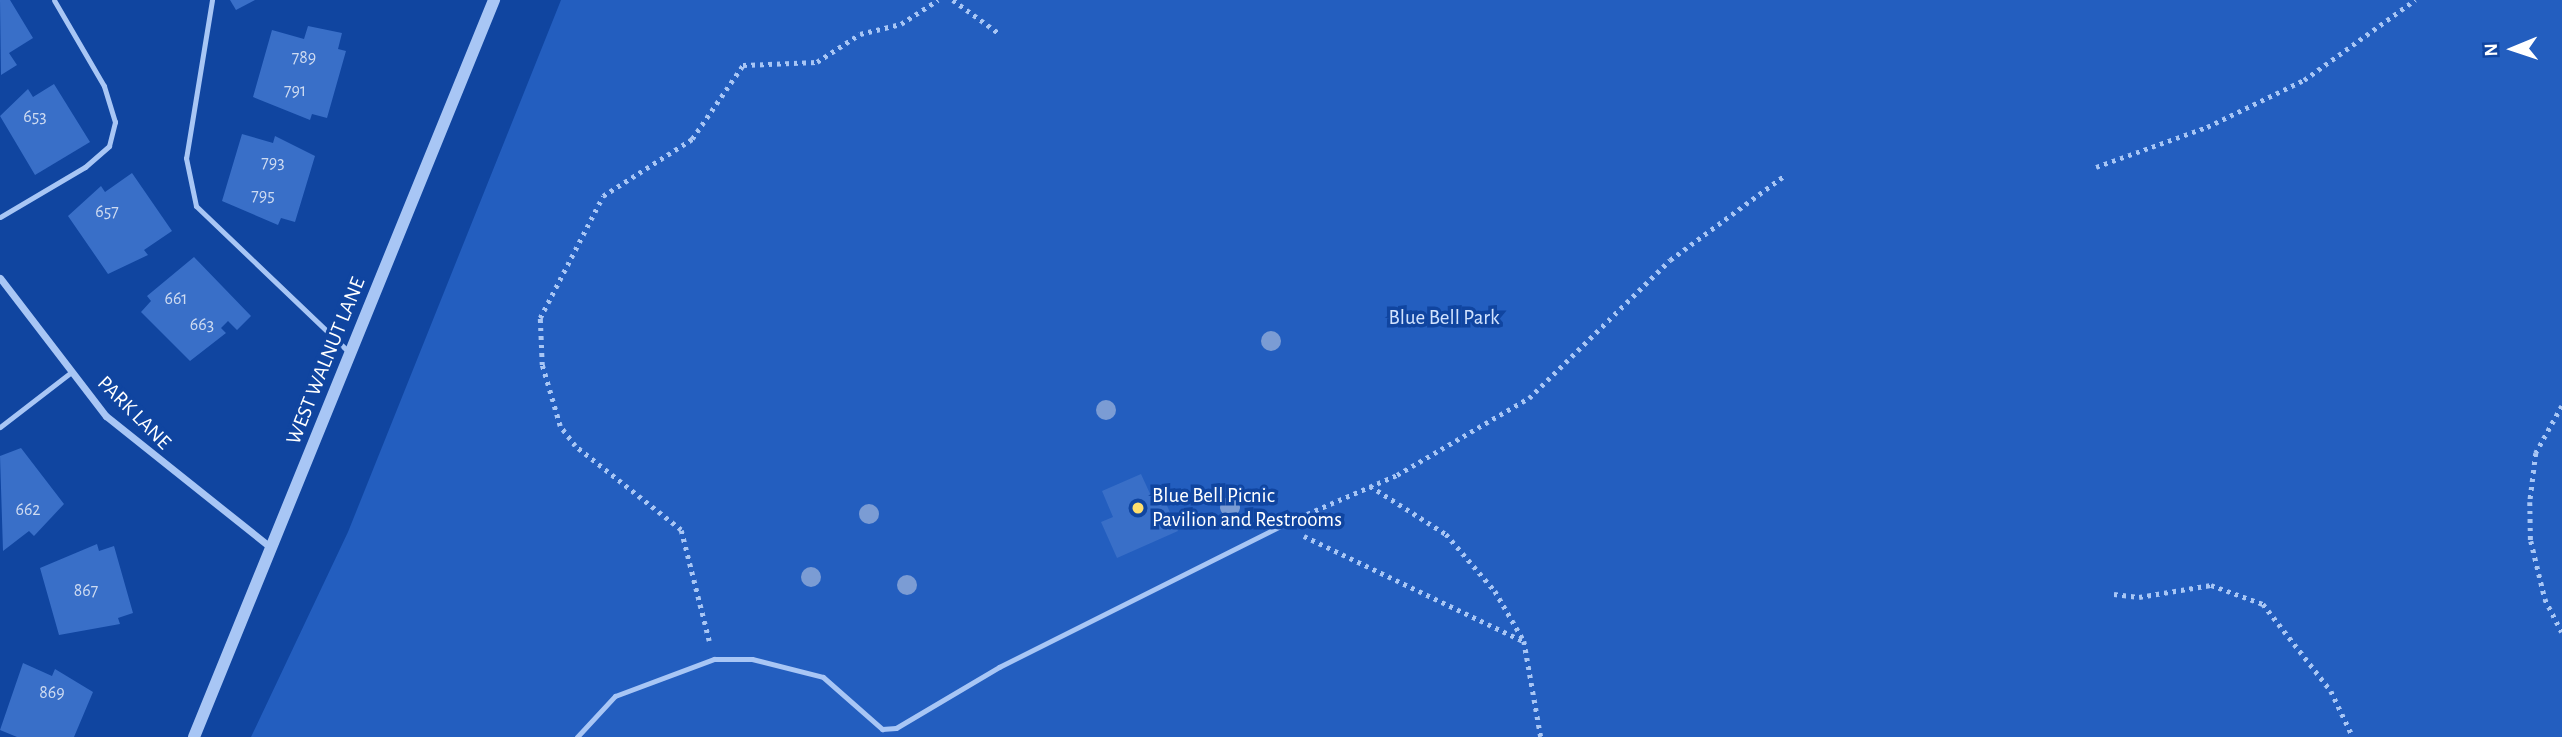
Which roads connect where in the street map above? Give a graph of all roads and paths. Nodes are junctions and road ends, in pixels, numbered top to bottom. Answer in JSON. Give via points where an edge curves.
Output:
{"nodes":[{"id":1,"x":54,"y":0,"type":"edge"},
{"id":2,"x":212,"y":0,"type":"edge"},
{"id":3,"x":495,"y":0,"type":"edge"},
{"id":4,"x":938,"y":0,"type":"edge"},
{"id":5,"x":953,"y":0,"type":"edge"},
{"id":6,"x":2416,"y":0,"type":"edge"},
{"id":7,"x":1000,"y":34,"type":"dead end"},
{"id":8,"x":2096,"y":167,"type":"dead end"},
{"id":9,"x":1784,"y":176,"type":"dead end"},
{"id":10,"x":0,"y":217,"type":"edge"},
{"id":11,"x":0,"y":278,"type":"edge"},
{"id":12,"x":350,"y":353,"type":"junction"},
{"id":13,"x":70,"y":373,"type":"junction"},
{"id":14,"x":2562,"y":406,"type":"edge"},
{"id":15,"x":0,"y":427,"type":"edge"},
{"id":16,"x":1370,"y":485,"type":"junction"},
{"id":17,"x":1286,"y":523,"type":"junction"},
{"id":18,"x":270,"y":547,"type":"junction"},
{"id":19,"x":2114,"y":594,"type":"dead end"},
{"id":20,"x":2562,"y":632,"type":"edge"},
{"id":21,"x":1524,"y":641,"type":"junction"},
{"id":22,"x":714,"y":659,"type":"junction"},
{"id":23,"x":194,"y":737,"type":"edge"},
{"id":24,"x":577,"y":737,"type":"edge"},
{"id":25,"x":1541,"y":737,"type":"edge"},
{"id":26,"x":2353,"y":737,"type":"edge"}],
"edges":[{"from":1,"to":10,"type":"lane","via":[[104,86],[115,122],[109,146],[85,167]]},
{"from":2,"to":12,"type":"lane","via":[[186,158],[196,206]]},
{"from":3,"to":12,"type":"street","name":"WEST WALNUT LANE"},
{"from":4,"to":22,"type":"path","via":[[901,24],[860,34],[817,62],[743,65],[692,139],[603,196],[540,318],[542,365],[560,426],[575,446],[681,530]]},
{"from":5,"to":7,"type":"path"},
{"from":6,"to":8,"type":"path","via":[[2304,80],[2207,127]]},
{"from":9,"to":16,"type":"path","via":[[1670,260],[1529,398]]},
{"from":11,"to":13,"type":"street","name":"PARK LANE"},
{"from":12,"to":18,"type":"street","name":"WEST WALNUT LANE"},
{"from":13,"to":15,"type":"lane"},
{"from":13,"to":18,"type":"street","name":"PARK LANE","via":[[145,453]]},
{"from":14,"to":20,"type":"path","via":[[2536,453],[2530,502],[2539,576]]},
{"from":16,"to":17,"type":"path"},
{"from":16,"to":21,"type":"path","via":[[1446,534],[1495,591]]},
{"from":17,"to":21,"type":"path"},
{"from":17,"to":22,"type":"lane","via":[[999,667],[896,728],[882,729],[823,677],[752,660]]},
{"from":18,"to":23,"type":"street","name":"WEST WALNUT LANE"},
{"from":19,"to":26,"type":"path","via":[[2139,597],[2211,585],[2263,604],[2331,691]]},
{"from":21,"to":25,"type":"path"},
{"from":22,"to":24,"type":"lane","via":[[615,696]]}]}
